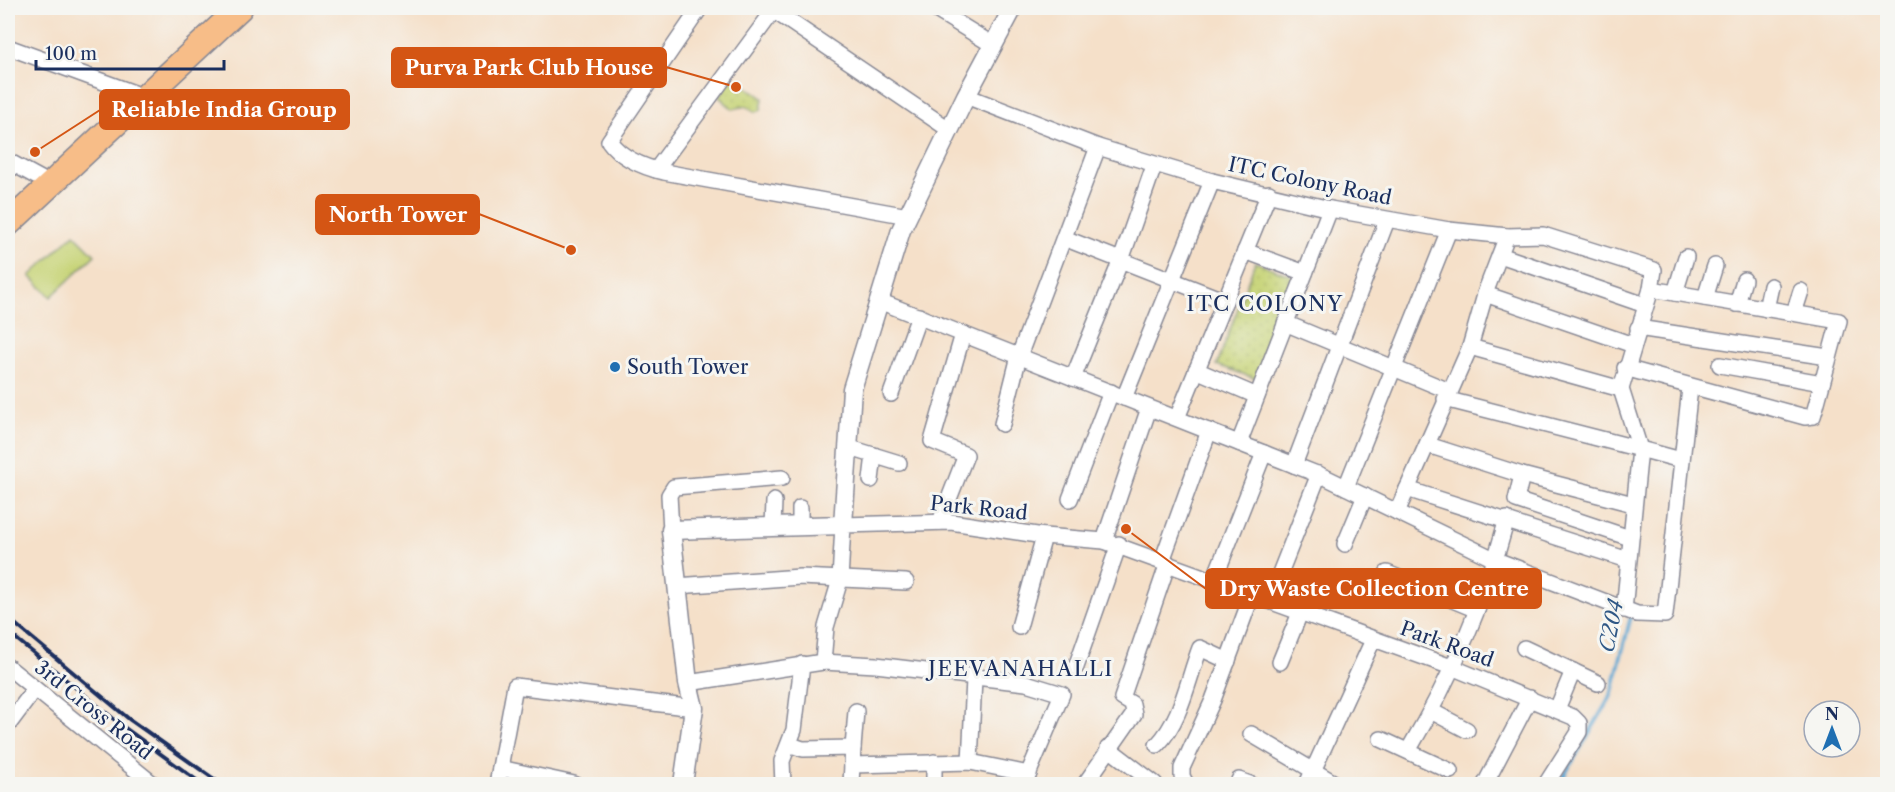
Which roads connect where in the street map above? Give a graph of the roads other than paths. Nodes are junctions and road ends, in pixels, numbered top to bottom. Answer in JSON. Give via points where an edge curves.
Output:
{"nodes":[{"id":1,"x":222,"y":8,"type":"edge"},
{"id":2,"x":240,"y":8,"type":"edge"},
{"id":3,"x":700,"y":8,"type":"edge"},
{"id":4,"x":933,"y":8,"type":"edge"},
{"id":5,"x":1013,"y":8,"type":"edge"},
{"id":6,"x":772,"y":9,"type":"edge"},
{"id":7,"x":993,"y":45,"type":"junction"},
{"id":8,"x":8,"y":47,"type":"edge"},
{"id":9,"x":134,"y":93,"type":"junction"},
{"id":10,"x":966,"y":96,"type":"junction"},
{"id":11,"x":950,"y":130,"type":"junction"},
{"id":12,"x":1098,"y":147,"type":"junction"},
{"id":13,"x":8,"y":161,"type":"edge"},
{"id":14,"x":1154,"y":166,"type":"junction"},
{"id":15,"x":656,"y":170,"type":"junction"},
{"id":16,"x":41,"y":179,"type":"junction"},
{"id":17,"x":1212,"y":181,"type":"junction"},
{"id":18,"x":1269,"y":193,"type":"junction"},
{"id":19,"x":1330,"y":209,"type":"junction"},
{"id":20,"x":8,"y":210,"type":"edge"},
{"id":21,"x":908,"y":216,"type":"junction"},
{"id":22,"x":1387,"y":220,"type":"junction"},
{"id":23,"x":8,"y":224,"type":"edge"},
{"id":24,"x":1449,"y":230,"type":"junction"},
{"id":25,"x":1507,"y":236,"type":"junction"},
{"id":26,"x":1064,"y":238,"type":"junction"},
{"id":27,"x":1245,"y":251,"type":"junction"},
{"id":28,"x":1500,"y":255,"type":"junction"},
{"id":29,"x":1686,"y":257,"type":"dead end"},
{"id":30,"x":1121,"y":260,"type":"junction"},
{"id":31,"x":1715,"y":266,"type":"dead end"},
{"id":32,"x":1305,"y":273,"type":"junction"},
{"id":33,"x":1171,"y":280,"type":"junction"},
{"id":34,"x":1744,"y":280,"type":"dead end"},
{"id":35,"x":1771,"y":286,"type":"dead end"},
{"id":36,"x":1651,"y":289,"type":"junction"},
{"id":37,"x":1801,"y":291,"type":"dead end"},
{"id":38,"x":1675,"y":293,"type":"junction"},
{"id":39,"x":1485,"y":294,"type":"junction"},
{"id":40,"x":1705,"y":298,"type":"junction"},
{"id":41,"x":879,"y":301,"type":"junction"},
{"id":42,"x":1225,"y":301,"type":"junction"},
{"id":43,"x":1737,"y":304,"type":"junction"},
{"id":44,"x":1645,"y":305,"type":"junction"},
{"id":45,"x":1766,"y":309,"type":"junction"},
{"id":46,"x":1794,"y":313,"type":"junction"},
{"id":47,"x":919,"y":316,"type":"junction"},
{"id":48,"x":1285,"y":323,"type":"junction"},
{"id":49,"x":1638,"y":328,"type":"junction"},
{"id":50,"x":963,"y":334,"type":"junction"},
{"id":51,"x":1633,"y":345,"type":"junction"},
{"id":52,"x":1339,"y":346,"type":"junction"},
{"id":53,"x":1470,"y":347,"type":"junction"},
{"id":54,"x":1019,"y":356,"type":"junction"},
{"id":55,"x":1828,"y":357,"type":"junction"},
{"id":56,"x":1720,"y":365,"type":"dead end"},
{"id":57,"x":1625,"y":368,"type":"junction"},
{"id":58,"x":1394,"y":369,"type":"junction"},
{"id":59,"x":1196,"y":370,"type":"junction"},
{"id":60,"x":1073,"y":378,"type":"junction"},
{"id":61,"x":1822,"y":383,"type":"junction"},
{"id":62,"x":1690,"y":388,"type":"junction"},
{"id":63,"x":1621,"y":390,"type":"junction"},
{"id":64,"x":891,"y":394,"type":"dead end"},
{"id":65,"x":1118,"y":395,"type":"junction"},
{"id":66,"x":1447,"y":395,"type":"junction"},
{"id":67,"x":1257,"y":396,"type":"junction"},
{"id":68,"x":1149,"y":408,"type":"junction"},
{"id":69,"x":1177,"y":418,"type":"junction"},
{"id":70,"x":1002,"y":424,"type":"dead end"},
{"id":71,"x":1209,"y":431,"type":"junction"},
{"id":72,"x":1239,"y":443,"type":"junction"},
{"id":73,"x":1428,"y":445,"type":"junction"},
{"id":74,"x":847,"y":447,"type":"junction"},
{"id":75,"x":1640,"y":449,"type":"junction"},
{"id":76,"x":1264,"y":453,"type":"junction"},
{"id":77,"x":874,"y":455,"type":"junction"},
{"id":78,"x":1681,"y":460,"type":"junction"},
{"id":79,"x":899,"y":463,"type":"dead end"},
{"id":80,"x":1294,"y":465,"type":"junction"},
{"id":81,"x":1319,"y":474,"type":"junction"},
{"id":82,"x":1522,"y":474,"type":"junction"},
{"id":83,"x":782,"y":478,"type":"dead end"},
{"id":84,"x":871,"y":480,"type":"dead end"},
{"id":85,"x":1346,"y":487,"type":"junction"},
{"id":86,"x":1407,"y":489,"type":"junction"},
{"id":87,"x":1365,"y":496,"type":"junction"},
{"id":88,"x":1070,"y":498,"type":"dead end"},
{"id":89,"x":774,"y":501,"type":"dead end"},
{"id":90,"x":1633,"y":504,"type":"junction"},
{"id":91,"x":800,"y":508,"type":"dead end"},
{"id":92,"x":1396,"y":512,"type":"junction"},
{"id":93,"x":1507,"y":519,"type":"junction"},
{"id":94,"x":940,"y":522,"type":"junction"},
{"id":95,"x":843,"y":525,"type":"junction"},
{"id":96,"x":773,"y":527,"type":"junction"},
{"id":97,"x":800,"y":527,"type":"junction"},
{"id":98,"x":671,"y":530,"type":"junction"},
{"id":99,"x":1044,"y":536,"type":"junction"},
{"id":100,"x":1630,"y":538,"type":"junction"},
{"id":101,"x":1112,"y":543,"type":"junction"},
{"id":102,"x":1345,"y":544,"type":"dead end"},
{"id":103,"x":1496,"y":560,"type":"junction"},
{"id":104,"x":1628,"y":560,"type":"junction"},
{"id":105,"x":1165,"y":562,"type":"junction"},
{"id":106,"x":1387,"y":573,"type":"dead end"},
{"id":107,"x":840,"y":580,"type":"junction"},
{"id":108,"x":1214,"y":580,"type":"junction"},
{"id":109,"x":906,"y":582,"type":"dead end"},
{"id":110,"x":676,"y":586,"type":"junction"},
{"id":111,"x":1252,"y":595,"type":"junction"},
{"id":112,"x":1269,"y":601,"type":"junction"},
{"id":113,"x":1477,"y":610,"type":"junction"},
{"id":114,"x":1629,"y":612,"type":"junction"},
{"id":115,"x":1300,"y":613,"type":"junction"},
{"id":116,"x":1018,"y":627,"type":"dead end"},
{"id":117,"x":1373,"y":640,"type":"junction"},
{"id":118,"x":1524,"y":648,"type":"dead end"},
{"id":119,"x":1227,"y":661,"type":"junction"},
{"id":120,"x":823,"y":662,"type":"junction"},
{"id":121,"x":1280,"y":662,"type":"dead end"},
{"id":122,"x":802,"y":664,"type":"junction"},
{"id":123,"x":8,"y":667,"type":"edge"},
{"id":124,"x":1076,"y":667,"type":"dead end"},
{"id":125,"x":1454,"y":668,"type":"junction"},
{"id":126,"x":1573,"y":671,"type":"junction"},
{"id":127,"x":974,"y":679,"type":"junction"},
{"id":128,"x":688,"y":683,"type":"junction"},
{"id":129,"x":1598,"y":683,"type":"dead end"},
{"id":130,"x":35,"y":689,"type":"junction"},
{"id":131,"x":1530,"y":698,"type":"junction"},
{"id":132,"x":694,"y":708,"type":"junction"},
{"id":133,"x":1557,"y":708,"type":"junction"},
{"id":134,"x":856,"y":711,"type":"dead end"},
{"id":135,"x":1431,"y":711,"type":"junction"},
{"id":136,"x":8,"y":725,"type":"edge"},
{"id":137,"x":1467,"y":730,"type":"dead end"},
{"id":138,"x":1251,"y":734,"type":"dead end"},
{"id":139,"x":1381,"y":739,"type":"dead end"},
{"id":140,"x":791,"y":745,"type":"junction"},
{"id":141,"x":1157,"y":745,"type":"dead end"},
{"id":142,"x":853,"y":748,"type":"junction"},
{"id":143,"x":1108,"y":748,"type":"junction"},
{"id":144,"x":1408,"y":751,"type":"junction"},
{"id":145,"x":934,"y":762,"type":"junction"},
{"id":146,"x":970,"y":762,"type":"junction"},
{"id":147,"x":852,"y":765,"type":"junction"},
{"id":148,"x":500,"y":768,"type":"junction"},
{"id":149,"x":1315,"y":770,"type":"junction"},
{"id":150,"x":1450,"y":771,"type":"dead end"},
{"id":151,"x":1027,"y":779,"type":"edge"},
{"id":152,"x":1181,"y":782,"type":"edge"},
{"id":153,"x":153,"y":784,"type":"edge"},
{"id":154,"x":497,"y":784,"type":"edge"},
{"id":155,"x":574,"y":784,"type":"edge"},
{"id":156,"x":683,"y":784,"type":"edge"},
{"id":157,"x":783,"y":784,"type":"edge"},
{"id":158,"x":851,"y":784,"type":"edge"},
{"id":159,"x":934,"y":784,"type":"edge"},
{"id":160,"x":1085,"y":784,"type":"edge"},
{"id":161,"x":1155,"y":784,"type":"edge"},
{"id":162,"x":1307,"y":784,"type":"edge"},
{"id":163,"x":1336,"y":784,"type":"edge"},
{"id":164,"x":1485,"y":784,"type":"edge"},
{"id":165,"x":1546,"y":784,"type":"edge"}],
"edges":[{"from":1,"to":9,"type":"main road"},
{"from":2,"to":23,"type":"main road"},
{"from":3,"to":15,"type":"street","via":[[609,141],[616,151]]},
{"from":4,"to":7,"type":"street"},
{"from":5,"to":7,"type":"street"},
{"from":6,"to":11,"type":"street"},
{"from":6,"to":15,"type":"street"},
{"from":7,"to":10,"type":"street"},
{"from":8,"to":9,"type":"street"},
{"from":9,"to":16,"type":"main road"},
{"from":10,"to":11,"type":"street"},
{"from":10,"to":12,"type":"street","name":"ITC Colony Road"},
{"from":11,"to":21,"type":"street"},
{"from":12,"to":14,"type":"street","name":"ITC Colony Road"},
{"from":12,"to":26,"type":"street"},
{"from":13,"to":16,"type":"street"},
{"from":14,"to":17,"type":"street","name":"ITC Colony Road"},
{"from":14,"to":30,"type":"street"},
{"from":15,"to":21,"type":"street"},
{"from":16,"to":20,"type":"main road"},
{"from":17,"to":18,"type":"street","name":"ITC Colony Road"},
{"from":17,"to":33,"type":"street"},
{"from":18,"to":19,"type":"street","name":"ITC Colony Road"},
{"from":18,"to":27,"type":"street"},
{"from":19,"to":22,"type":"street","name":"ITC Colony Road"},
{"from":19,"to":32,"type":"street"},
{"from":21,"to":41,"type":"street"},
{"from":22,"to":24,"type":"street","name":"ITC Colony Road"},
{"from":22,"to":52,"type":"street"},
{"from":24,"to":25,"type":"street","name":"ITC Colony Road"},
{"from":24,"to":58,"type":"street"},
{"from":25,"to":28,"type":"street"},
{"from":25,"to":36,"type":"street","name":"ITC Colony Road","via":[[1543,235],[1654,270]]},
{"from":26,"to":30,"type":"street"},
{"from":26,"to":54,"type":"street"},
{"from":27,"to":32,"type":"street"},
{"from":27,"to":42,"type":"street"},
{"from":28,"to":39,"type":"street"},
{"from":28,"to":44,"type":"street"},
{"from":29,"to":38,"type":"street"},
{"from":30,"to":33,"type":"street"},
{"from":30,"to":60,"type":"street"},
{"from":31,"to":40,"type":"street"},
{"from":32,"to":48,"type":"street"},
{"from":33,"to":42,"type":"street"},
{"from":33,"to":65,"type":"street"},
{"from":34,"to":43,"type":"street"},
{"from":35,"to":45,"type":"street"},
{"from":36,"to":38,"type":"street"},
{"from":36,"to":44,"type":"street"},
{"from":37,"to":46,"type":"street"},
{"from":38,"to":40,"type":"street"},
{"from":39,"to":51,"type":"street"},
{"from":39,"to":53,"type":"street"},
{"from":40,"to":43,"type":"street"},
{"from":41,"to":47,"type":"street"},
{"from":41,"to":74,"type":"street","via":[[852,389]]},
{"from":42,"to":59,"type":"street"},
{"from":43,"to":45,"type":"street"},
{"from":44,"to":49,"type":"street"},
{"from":45,"to":46,"type":"street"},
{"from":46,"to":55,"type":"street","via":[[1839,321]]},
{"from":47,"to":50,"type":"street"},
{"from":47,"to":64,"type":"street"},
{"from":48,"to":52,"type":"street"},
{"from":48,"to":67,"type":"street"},
{"from":49,"to":51,"type":"street"},
{"from":49,"to":55,"type":"street"},
{"from":50,"to":54,"type":"street"},
{"from":50,"to":94,"type":"street","via":[[932,441],[966,456]]},
{"from":51,"to":57,"type":"street"},
{"from":52,"to":58,"type":"street"},
{"from":52,"to":80,"type":"street"},
{"from":53,"to":63,"type":"street"},
{"from":53,"to":66,"type":"street"},
{"from":54,"to":60,"type":"street"},
{"from":54,"to":70,"type":"street"},
{"from":55,"to":61,"type":"street"},
{"from":56,"to":61,"type":"street"},
{"from":57,"to":62,"type":"street"},
{"from":57,"to":63,"type":"street"},
{"from":58,"to":66,"type":"street"},
{"from":58,"to":85,"type":"street"},
{"from":59,"to":67,"type":"street"},
{"from":59,"to":69,"type":"street"},
{"from":60,"to":65,"type":"street"},
{"from":61,"to":62,"type":"street","via":[[1813,416],[1805,417]]},
{"from":62,"to":78,"type":"street"},
{"from":63,"to":75,"type":"street"},
{"from":65,"to":68,"type":"street"},
{"from":65,"to":88,"type":"street"},
{"from":66,"to":73,"type":"street"},
{"from":66,"to":75,"type":"street"},
{"from":67,"to":72,"type":"street"},
{"from":68,"to":69,"type":"street"},
{"from":68,"to":101,"type":"street"},
{"from":69,"to":71,"type":"street"},
{"from":71,"to":72,"type":"street"},
{"from":71,"to":105,"type":"street"},
{"from":72,"to":76,"type":"street"},
{"from":73,"to":82,"type":"street"},
{"from":73,"to":86,"type":"street"},
{"from":74,"to":77,"type":"street"},
{"from":74,"to":95,"type":"street"},
{"from":75,"to":78,"type":"street"},
{"from":75,"to":90,"type":"street"},
{"from":76,"to":80,"type":"street"},
{"from":76,"to":108,"type":"street"},
{"from":77,"to":79,"type":"street"},
{"from":77,"to":84,"type":"street"},
{"from":78,"to":114,"type":"street","via":[[1665,615]]},
{"from":80,"to":81,"type":"street"},
{"from":81,"to":85,"type":"street"},
{"from":81,"to":112,"type":"street"},
{"from":82,"to":90,"type":"street"},
{"from":82,"to":100,"type":"street","via":[[1516,500]]},
{"from":83,"to":98,"type":"street","via":[[674,486],[669,495]]},
{"from":85,"to":87,"type":"street"},
{"from":86,"to":92,"type":"street"},
{"from":86,"to":93,"type":"street"},
{"from":87,"to":92,"type":"street"},
{"from":87,"to":102,"type":"street"},
{"from":89,"to":96,"type":"street"},
{"from":90,"to":100,"type":"street"},
{"from":91,"to":97,"type":"street"},
{"from":92,"to":103,"type":"street"},
{"from":93,"to":103,"type":"street"},
{"from":93,"to":104,"type":"street"},
{"from":94,"to":95,"type":"street","name":"Park Road"},
{"from":94,"to":99,"type":"street","name":"Park Road"},
{"from":95,"to":97,"type":"street"},
{"from":95,"to":107,"type":"street"},
{"from":96,"to":97,"type":"street"},
{"from":96,"to":98,"type":"street"},
{"from":98,"to":110,"type":"street"},
{"from":99,"to":101,"type":"street","name":"Park Road"},
{"from":99,"to":116,"type":"street"},
{"from":100,"to":104,"type":"street"},
{"from":101,"to":105,"type":"street","name":"Park Road"},
{"from":101,"to":124,"type":"street"},
{"from":103,"to":113,"type":"street"},
{"from":103,"to":114,"type":"street"},
{"from":104,"to":114,"type":"street"},
{"from":105,"to":108,"type":"street","name":"Park Road"},
{"from":105,"to":143,"type":"street","via":[[1122,698],[1132,704],[1134,714]]},
{"from":106,"to":113,"type":"street"},
{"from":107,"to":109,"type":"street"},
{"from":107,"to":110,"type":"street","via":[[800,577]]},
{"from":107,"to":120,"type":"street","via":[[826,627]]},
{"from":108,"to":111,"type":"street","name":"Park Road"},
{"from":110,"to":128,"type":"street"},
{"from":111,"to":112,"type":"street","name":"Park Road"},
{"from":111,"to":119,"type":"street"},
{"from":112,"to":115,"type":"street","name":"Park Road"},
{"from":113,"to":125,"type":"street"},
{"from":115,"to":117,"type":"street","name":"Park Road"},
{"from":115,"to":121,"type":"street"},
{"from":117,"to":125,"type":"street","name":"Park Road"},
{"from":117,"to":149,"type":"street"},
{"from":118,"to":126,"type":"street"},
{"from":119,"to":141,"type":"street","via":[[1200,648],[1174,720]]},
{"from":119,"to":152,"type":"street","via":[[1185,759]]},
{"from":120,"to":122,"type":"street"},
{"from":120,"to":127,"type":"street"},
{"from":122,"to":128,"type":"street"},
{"from":122,"to":140,"type":"street"},
{"from":123,"to":130,"type":"street","name":"3rd Cross Road"},
{"from":125,"to":131,"type":"street","name":"Park Road"},
{"from":125,"to":135,"type":"street"},
{"from":126,"to":129,"type":"street"},
{"from":126,"to":133,"type":"street"},
{"from":127,"to":146,"type":"street"},
{"from":127,"to":151,"type":"street","via":[[1026,683],[1062,694]]},
{"from":128,"to":132,"type":"street"},
{"from":130,"to":136,"type":"street"},
{"from":130,"to":153,"type":"street","name":"3rd Cross Road"},
{"from":131,"to":133,"type":"street","name":"Park Road"},
{"from":131,"to":164,"type":"street"},
{"from":132,"to":148,"type":"street","via":[[515,686]]},
{"from":132,"to":156,"type":"street"},
{"from":133,"to":165,"type":"street","name":"Park Road","via":[[1576,719],[1580,727]]},
{"from":134,"to":142,"type":"street"},
{"from":135,"to":137,"type":"street"},
{"from":135,"to":144,"type":"street"},
{"from":138,"to":149,"type":"street"},
{"from":139,"to":144,"type":"street"},
{"from":140,"to":142,"type":"street","via":[[803,749]]},
{"from":140,"to":157,"type":"street","via":[[782,761]]},
{"from":142,"to":147,"type":"street"},
{"from":143,"to":160,"type":"street"},
{"from":143,"to":161,"type":"street"},
{"from":144,"to":150,"type":"street"},
{"from":145,"to":146,"type":"street"},
{"from":145,"to":147,"type":"street"},
{"from":145,"to":159,"type":"street"},
{"from":146,"to":151,"type":"street"},
{"from":147,"to":158,"type":"street"},
{"from":148,"to":154,"type":"street"},
{"from":148,"to":155,"type":"street"},
{"from":149,"to":162,"type":"street"},
{"from":149,"to":163,"type":"street"}]}
